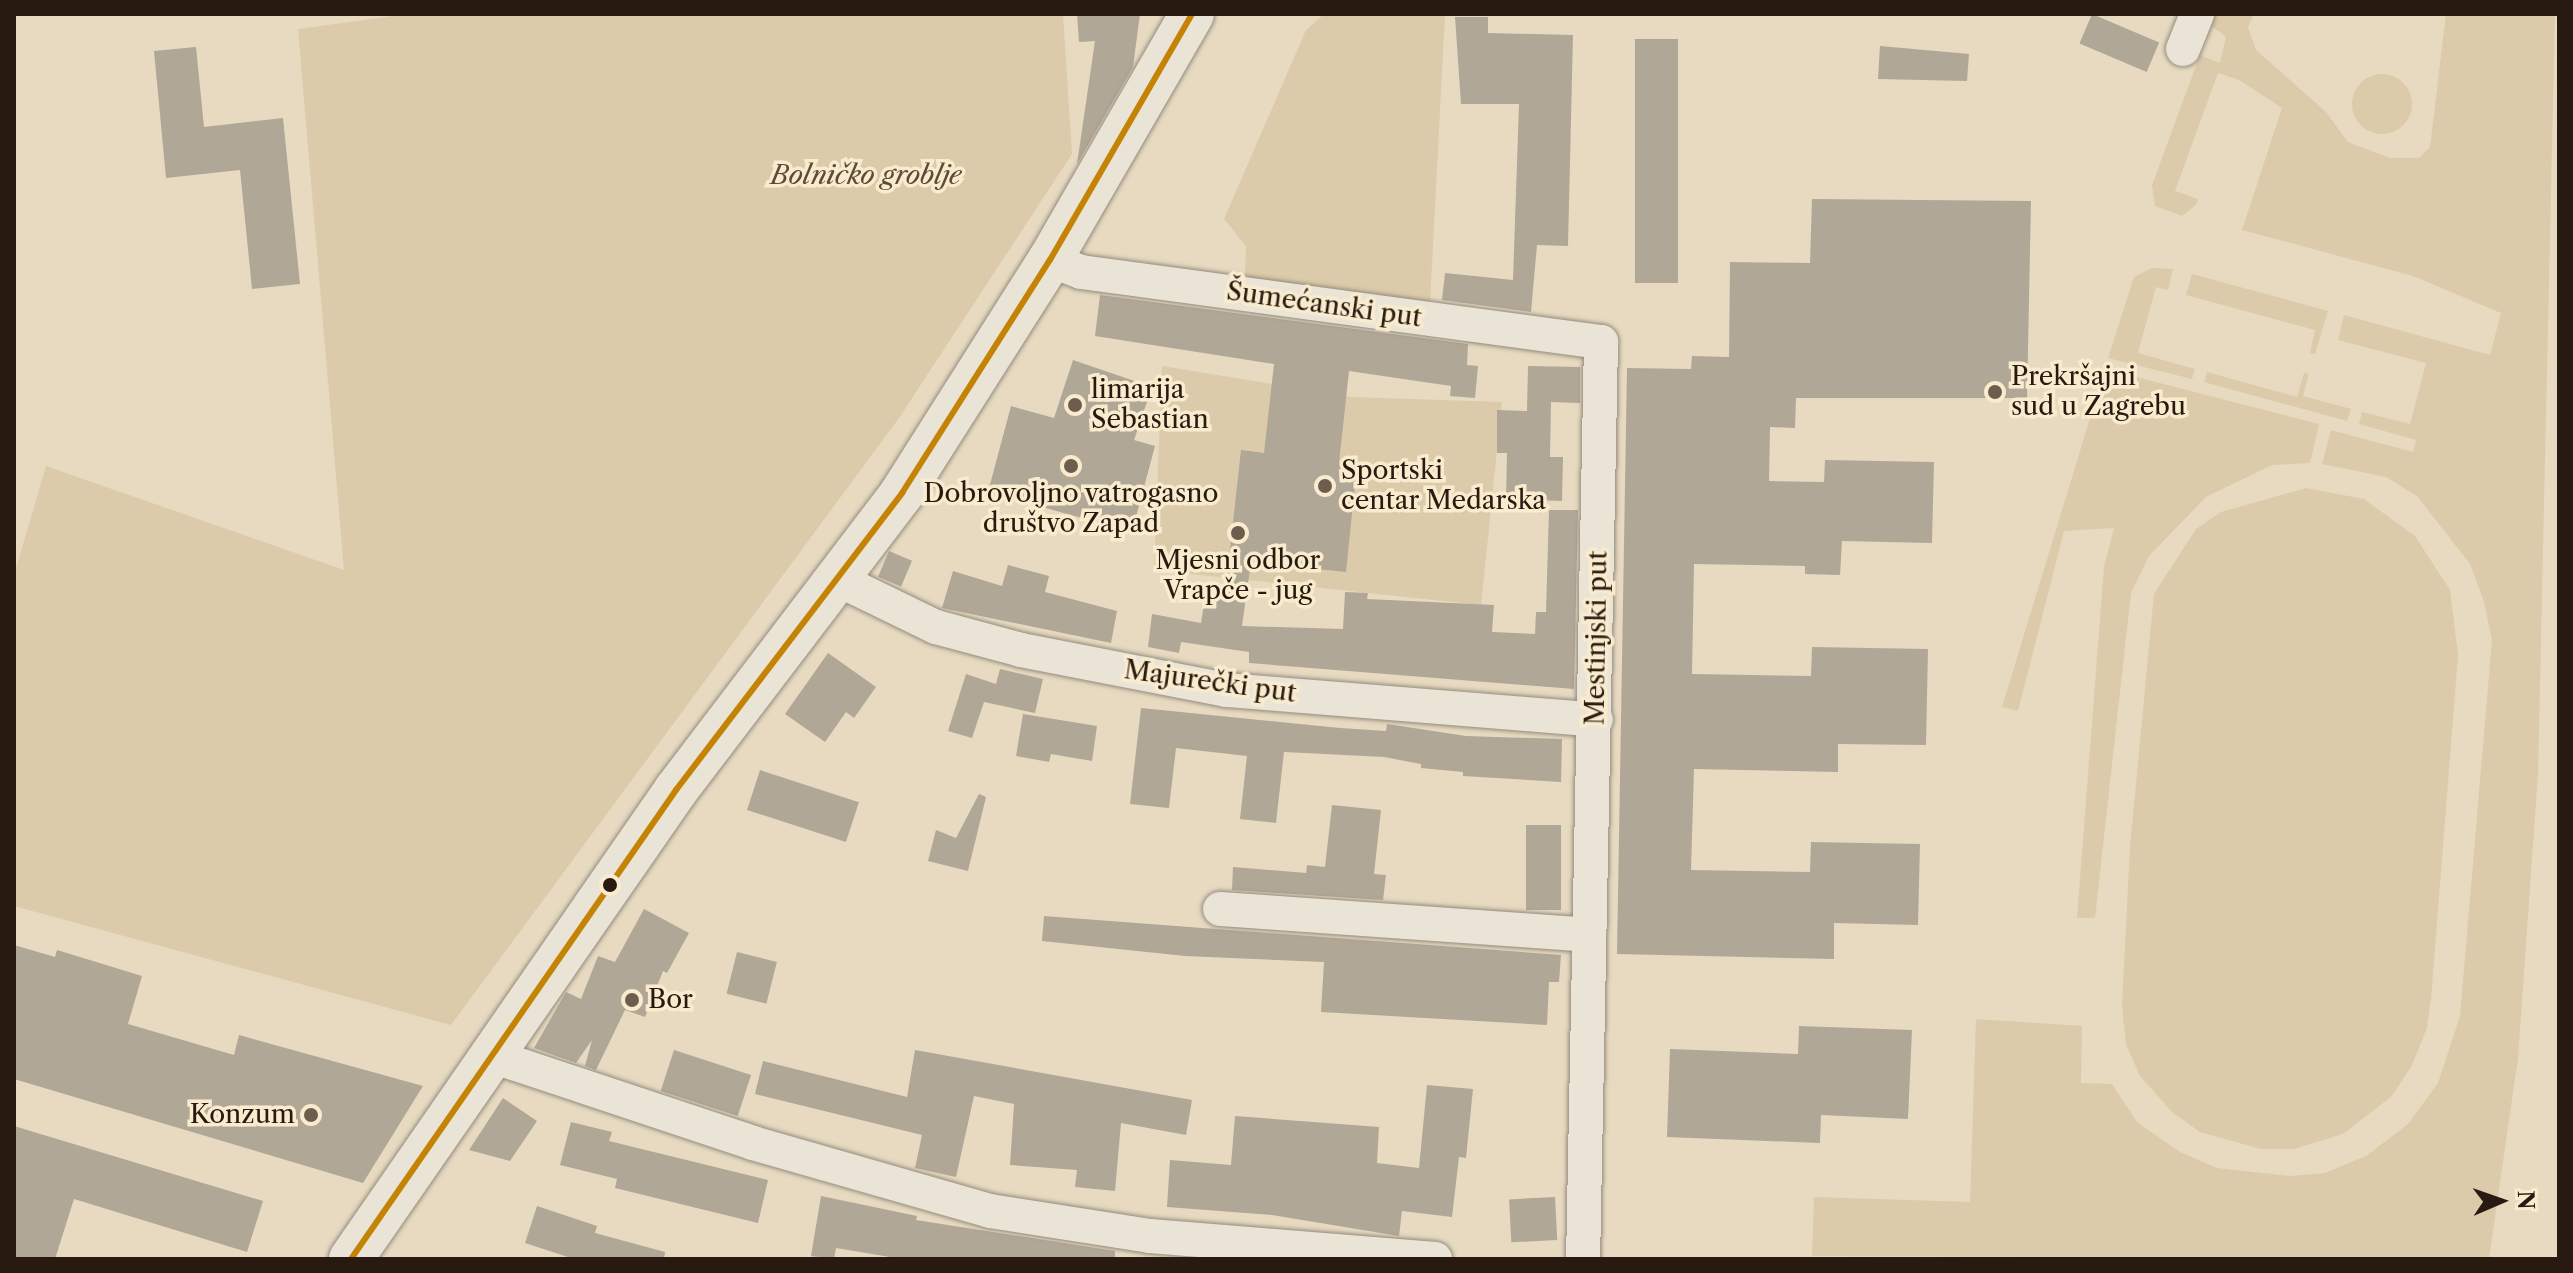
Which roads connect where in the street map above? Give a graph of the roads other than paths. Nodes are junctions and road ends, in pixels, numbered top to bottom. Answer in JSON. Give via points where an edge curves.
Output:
{"nodes":[{"id":1,"x":2197,"y":14,"type":"edge"},
{"id":2,"x":1181,"y":22,"type":"edge"},
{"id":3,"x":2183,"y":49,"type":"dead end"},
{"id":4,"x":1050,"y":260,"type":"junction"},
{"id":5,"x":1601,"y":342,"type":"joint"},
{"id":6,"x":839,"y":580,"type":"junction"},
{"id":7,"x":1596,"y":720,"type":"junction"},
{"id":8,"x":1220,"y":909,"type":"dead end"},
{"id":9,"x":1589,"y":935,"type":"junction"},
{"id":10,"x":489,"y":1055,"type":"junction"},
{"id":11,"x":353,"y":1258,"type":"edge"},
{"id":12,"x":1435,"y":1259,"type":"edge"},
{"id":13,"x":1583,"y":1259,"type":"edge"}],
"edges":[{"from":1,"to":3,"type":"street"},
{"from":2,"to":4,"type":"street"},
{"from":4,"to":5,"type":"street","name":"Šumećanski put","via":[[1081,272]]},
{"from":4,"to":6,"type":"street","via":[[973,387]]},
{"from":5,"to":7,"type":"street","name":"Mestinjski put"},
{"from":6,"to":7,"type":"street","name":"Majurečki put","via":[[936,627],[1021,650],[1227,690]]},
{"from":6,"to":10,"type":"street","via":[[789,637]]},
{"from":7,"to":9,"type":"street","name":"Mestinjski put"},
{"from":8,"to":9,"type":"street"},
{"from":9,"to":13,"type":"street","name":"Mestinjski put"},
{"from":10,"to":11,"type":"street"},
{"from":10,"to":12,"type":"street","via":[[753,1143],[990,1211],[1150,1236]]}]}
